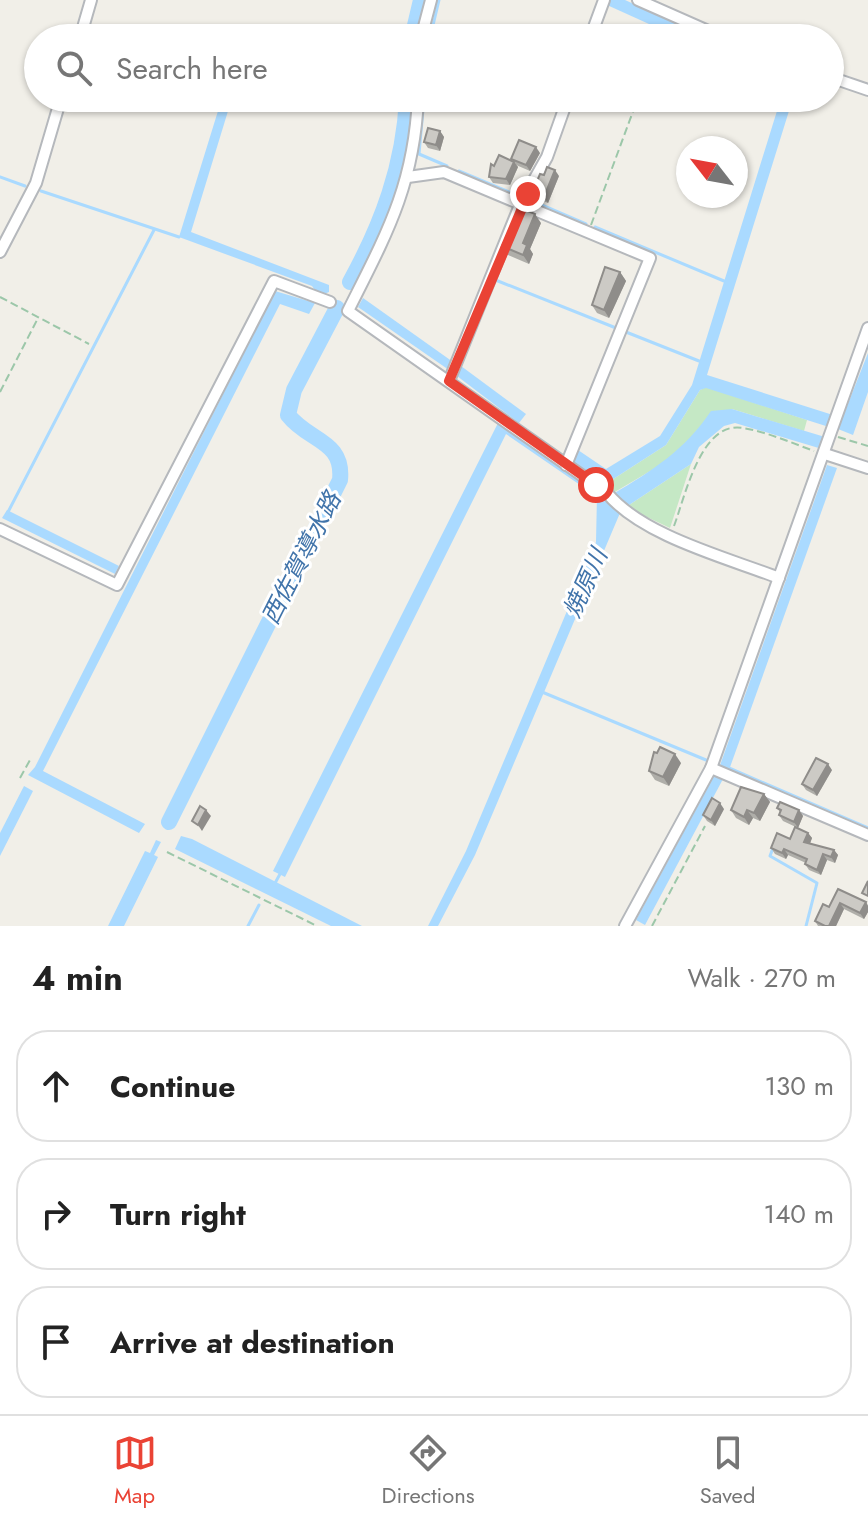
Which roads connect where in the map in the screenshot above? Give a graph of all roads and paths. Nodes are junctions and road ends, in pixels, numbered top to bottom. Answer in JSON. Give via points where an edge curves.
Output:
{"nodes":[{"id":1,"x":91,"y":0,"type":"edge"},
{"id":2,"x":431,"y":0,"type":"edge"},
{"id":3,"x":638,"y":0,"type":"edge"},
{"id":4,"x":603,"y":1,"type":"edge"},
{"id":5,"x":84,"y":24,"type":"edge"},
{"id":6,"x":425,"y":24,"type":"edge"},
{"id":7,"x":595,"y":24,"type":"edge"},
{"id":8,"x":692,"y":24,"type":"edge"},
{"id":9,"x":844,"y":82,"type":"edge"},
{"id":10,"x":868,"y":90,"type":"edge"},
{"id":11,"x":57,"y":112,"type":"edge"},
{"id":12,"x":416,"y":112,"type":"edge"},
{"id":13,"x":563,"y":112,"type":"edge"},
{"id":14,"x":633,"y":112,"type":"edge"},
{"id":15,"x":408,"y":177,"type":"junction"},
{"id":16,"x":520,"y":205,"type":"junction"},
{"id":17,"x":588,"y":233,"type":"junction"},
{"id":18,"x":0,"y":252,"type":"edge"},
{"id":19,"x":0,"y":297,"type":"edge"},
{"id":20,"x":330,"y":302,"type":"dead end"},
{"id":21,"x":39,"y":317,"type":"junction"},
{"id":22,"x":868,"y":328,"type":"edge"},
{"id":23,"x":89,"y":344,"type":"dead end"},
{"id":24,"x":452,"y":373,"type":"junction"},
{"id":25,"x":0,"y":392,"type":"edge"},
{"id":26,"x":832,"y":432,"type":"junction"},
{"id":27,"x":868,"y":446,"type":"edge"},
{"id":28,"x":825,"y":454,"type":"junction"},
{"id":29,"x":570,"y":457,"type":"junction"},
{"id":30,"x":868,"y":468,"type":"edge"},
{"id":31,"x":0,"y":529,"type":"edge"},
{"id":32,"x":671,"y":535,"type":"junction"},
{"id":33,"x":779,"y":578,"type":"junction"},
{"id":34,"x":29,"y":762,"type":"dead end"},
{"id":35,"x":711,"y":768,"type":"junction"},
{"id":36,"x":20,"y":778,"type":"dead end"},
{"id":37,"x":705,"y":826,"type":"dead end"},
{"id":38,"x":868,"y":835,"type":"edge"},
{"id":39,"x":167,"y":852,"type":"dead end"},
{"id":40,"x":629,"y":925,"type":"edge"},
{"id":41,"x":317,"y":926,"type":"edge"},
{"id":42,"x":652,"y":926,"type":"edge"}],
"edges":[{"from":1,"to":5,"type":"street"},
{"from":2,"to":6,"type":"street"},
{"from":3,"to":8,"type":"street"},
{"from":4,"to":7,"type":"street"},
{"from":9,"to":10,"type":"street"},
{"from":11,"to":18,"type":"street","via":[[36,183]]},
{"from":12,"to":15,"type":"street"},
{"from":13,"to":16,"type":"street","via":[[547,157]]},
{"from":14,"to":17,"type":"path"},
{"from":15,"to":16,"type":"street","via":[[444,172]]},
{"from":15,"to":24,"type":"street","via":[[381,250],[348,311]]},
{"from":16,"to":17,"type":"street"},
{"from":16,"to":24,"type":"street"},
{"from":17,"to":29,"type":"street","via":[[650,258]]},
{"from":19,"to":21,"type":"path"},
{"from":20,"to":31,"type":"street","via":[[274,281],[117,585]]},
{"from":21,"to":23,"type":"path"},
{"from":21,"to":25,"type":"path"},
{"from":22,"to":26,"type":"street"},
{"from":24,"to":29,"type":"street"},
{"from":26,"to":27,"type":"path"},
{"from":26,"to":28,"type":"street"},
{"from":28,"to":30,"type":"street"},
{"from":28,"to":32,"type":"path","via":[[741,427],[722,430],[701,451]]},
{"from":28,"to":33,"type":"street"},
{"from":29,"to":32,"type":"street","via":[[620,508]]},
{"from":32,"to":33,"type":"street"},
{"from":33,"to":35,"type":"street"},
{"from":34,"to":36,"type":"path"},
{"from":35,"to":38,"type":"street"},
{"from":35,"to":40,"type":"street"},
{"from":37,"to":42,"type":"path"},
{"from":39,"to":41,"type":"path"}]}
